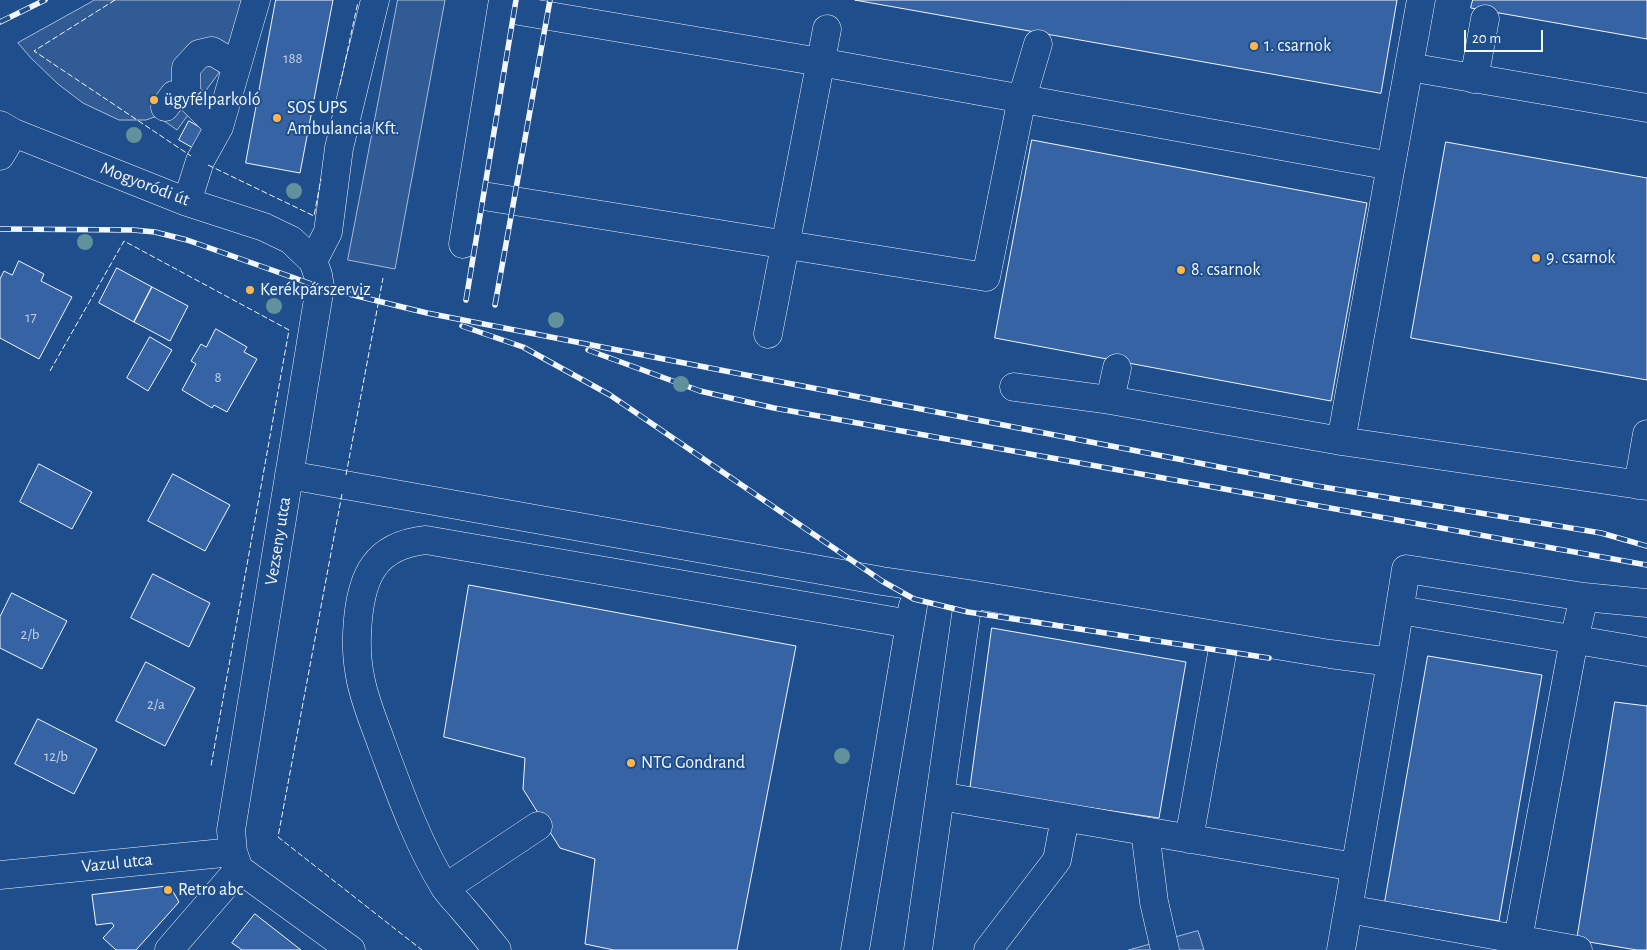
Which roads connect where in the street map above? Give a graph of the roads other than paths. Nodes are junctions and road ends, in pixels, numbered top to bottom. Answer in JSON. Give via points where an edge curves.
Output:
{"nodes":[{"id":1,"x":256,"y":0,"type":"edge"},
{"id":2,"x":1421,"y":0,"type":"edge"},
{"id":3,"x":372,"y":1,"type":"edge"},
{"id":4,"x":502,"y":4,"type":"edge"},
{"id":5,"x":1485,"y":19,"type":"dead end"},
{"id":6,"x":827,"y":29,"type":"dead end"},
{"id":7,"x":1038,"y":44,"type":"dead end"},
{"id":8,"x":820,"y":62,"type":"junction"},
{"id":9,"x":238,"y":66,"type":"junction"},
{"id":10,"x":1408,"y":67,"type":"junction"},
{"id":11,"x":1474,"y":79,"type":"junction"},
{"id":12,"x":1022,"y":98,"type":"junction"},
{"id":13,"x":1647,"y":108,"type":"edge"},
{"id":14,"x":219,"y":127,"type":"junction"},
{"id":15,"x":7,"y":129,"type":"edge"},
{"id":16,"x":0,"y":156,"type":"edge"},
{"id":17,"x":1391,"y":166,"type":"junction"},
{"id":18,"x":471,"y":194,"type":"junction"},
{"id":19,"x":187,"y":202,"type":"junction"},
{"id":20,"x":291,"y":240,"type":"joint"},
{"id":21,"x":463,"y":244,"type":"dead end"},
{"id":22,"x":785,"y":244,"type":"junction"},
{"id":23,"x":312,"y":261,"type":"junction"},
{"id":24,"x":768,"y":334,"type":"dead end"},
{"id":25,"x":1118,"y":368,"type":"dead end"},
{"id":26,"x":1014,"y":387,"type":"dead end"},
{"id":27,"x":1110,"y":400,"type":"junction"},
{"id":28,"x":1647,"y":434,"type":"edge"},
{"id":29,"x":1341,"y":440,"type":"junction"},
{"id":30,"x":289,"y":475,"type":"junction"},
{"id":31,"x":1643,"y":485,"type":"edge"},
{"id":32,"x":917,"y":586,"type":"junction"},
{"id":33,"x":969,"y":594,"type":"junction"},
{"id":34,"x":1584,"y":597,"type":"junction"},
{"id":35,"x":1647,"y":603,"type":"edge"},
{"id":36,"x":1400,"y":610,"type":"junction"},
{"id":37,"x":910,"y":624,"type":"junction"},
{"id":38,"x":1225,"y":637,"type":"junction"},
{"id":39,"x":1574,"y":640,"type":"junction"},
{"id":40,"x":1647,"y":652,"type":"edge"},
{"id":41,"x":1391,"y":662,"type":"junction"},
{"id":42,"x":940,"y":796,"type":"junction"},
{"id":43,"x":1065,"y":818,"type":"junction"},
{"id":44,"x":538,"y":826,"type":"dead end"},
{"id":45,"x":1145,"y":831,"type":"junction"},
{"id":46,"x":1189,"y":839,"type":"junction"},
{"id":47,"x":236,"y":860,"type":"junction"},
{"id":48,"x":1356,"y":867,"type":"junction"},
{"id":49,"x":0,"y":875,"type":"edge"},
{"id":50,"x":445,"y":888,"type":"junction"},
{"id":51,"x":1348,"y":909,"type":"junction"},
{"id":52,"x":1518,"y":939,"type":"junction"},
{"id":53,"x":169,"y":950,"type":"edge"},
{"id":54,"x":351,"y":950,"type":"edge"},
{"id":55,"x":497,"y":950,"type":"edge"},
{"id":56,"x":855,"y":950,"type":"edge"},
{"id":57,"x":918,"y":950,"type":"edge"},
{"id":58,"x":988,"y":950,"type":"edge"},
{"id":59,"x":1165,"y":950,"type":"edge"},
{"id":60,"x":1341,"y":950,"type":"edge"},
{"id":61,"x":1578,"y":950,"type":"edge"}],
"edges":[{"from":1,"to":9,"type":"street"},
{"from":2,"to":10,"type":"street"},
{"from":3,"to":23,"type":"street","via":[[340,148],[328,232]]},
{"from":4,"to":8,"type":"street"},
{"from":4,"to":18,"type":"street"},
{"from":5,"to":11,"type":"street"},
{"from":6,"to":8,"type":"street"},
{"from":7,"to":12,"type":"street"},
{"from":8,"to":12,"type":"street"},
{"from":8,"to":22,"type":"street"},
{"from":9,"to":14,"type":"street"},
{"from":9,"to":14,"type":"street","via":[[212,51],[199,54],[186,68],[175,100]]},
{"from":10,"to":11,"type":"street"},
{"from":10,"to":17,"type":"street"},
{"from":11,"to":13,"type":"street"},
{"from":12,"to":17,"type":"street"},
{"from":12,"to":22,"type":"street","via":[[986,277]]},
{"from":14,"to":19,"type":"street","via":[[200,161]]},
{"from":15,"to":16,"type":"street"},
{"from":15,"to":19,"type":"street","name":"Mogyoródi út"},
{"from":17,"to":29,"type":"street"},
{"from":18,"to":21,"type":"street"},
{"from":18,"to":22,"type":"street"},
{"from":19,"to":20,"type":"street","name":"Mogyoródi út","via":[[264,227]]},
{"from":20,"to":23,"type":"street","name":"Vezseny utca"},
{"from":22,"to":24,"type":"street"},
{"from":23,"to":30,"type":"street","name":"Vezseny utca","via":[[320,287]]},
{"from":25,"to":27,"type":"street"},
{"from":26,"to":27,"type":"street"},
{"from":27,"to":29,"type":"street"},
{"from":28,"to":31,"type":"street"},
{"from":29,"to":31,"type":"street"},
{"from":30,"to":32,"type":"street"},
{"from":30,"to":47,"type":"street","name":"Vezseny utca","via":[[231,830]]},
{"from":32,"to":33,"type":"street"},
{"from":32,"to":37,"type":"street"},
{"from":33,"to":38,"type":"street"},
{"from":33,"to":42,"type":"street"},
{"from":34,"to":35,"type":"street"},
{"from":34,"to":36,"type":"street","via":[[1406,570]]},
{"from":34,"to":39,"type":"street"},
{"from":36,"to":39,"type":"street"},
{"from":36,"to":41,"type":"street"},
{"from":37,"to":50,"type":"street","via":[[426,540],[400,546],[387,553],[374,566],[366,582],[359,613],[360,677],[401,797],[421,845]]},
{"from":37,"to":56,"type":"street"},
{"from":38,"to":41,"type":"street"},
{"from":38,"to":46,"type":"street"},
{"from":39,"to":40,"type":"street"},
{"from":39,"to":52,"type":"street"},
{"from":41,"to":48,"type":"street"},
{"from":42,"to":43,"type":"street"},
{"from":42,"to":57,"type":"street"},
{"from":43,"to":45,"type":"street"},
{"from":43,"to":58,"type":"street","via":[[1057,860]]},
{"from":44,"to":50,"type":"street"},
{"from":45,"to":46,"type":"street"},
{"from":45,"to":59,"type":"street","via":[[1154,902]]},
{"from":46,"to":48,"type":"street"},
{"from":47,"to":49,"type":"street","name":"Vazul utca"},
{"from":47,"to":53,"type":"street"},
{"from":47,"to":54,"type":"street"},
{"from":48,"to":51,"type":"street"},
{"from":50,"to":55,"type":"street"},
{"from":51,"to":52,"type":"street"},
{"from":51,"to":60,"type":"street"},
{"from":52,"to":61,"type":"street"}]}
